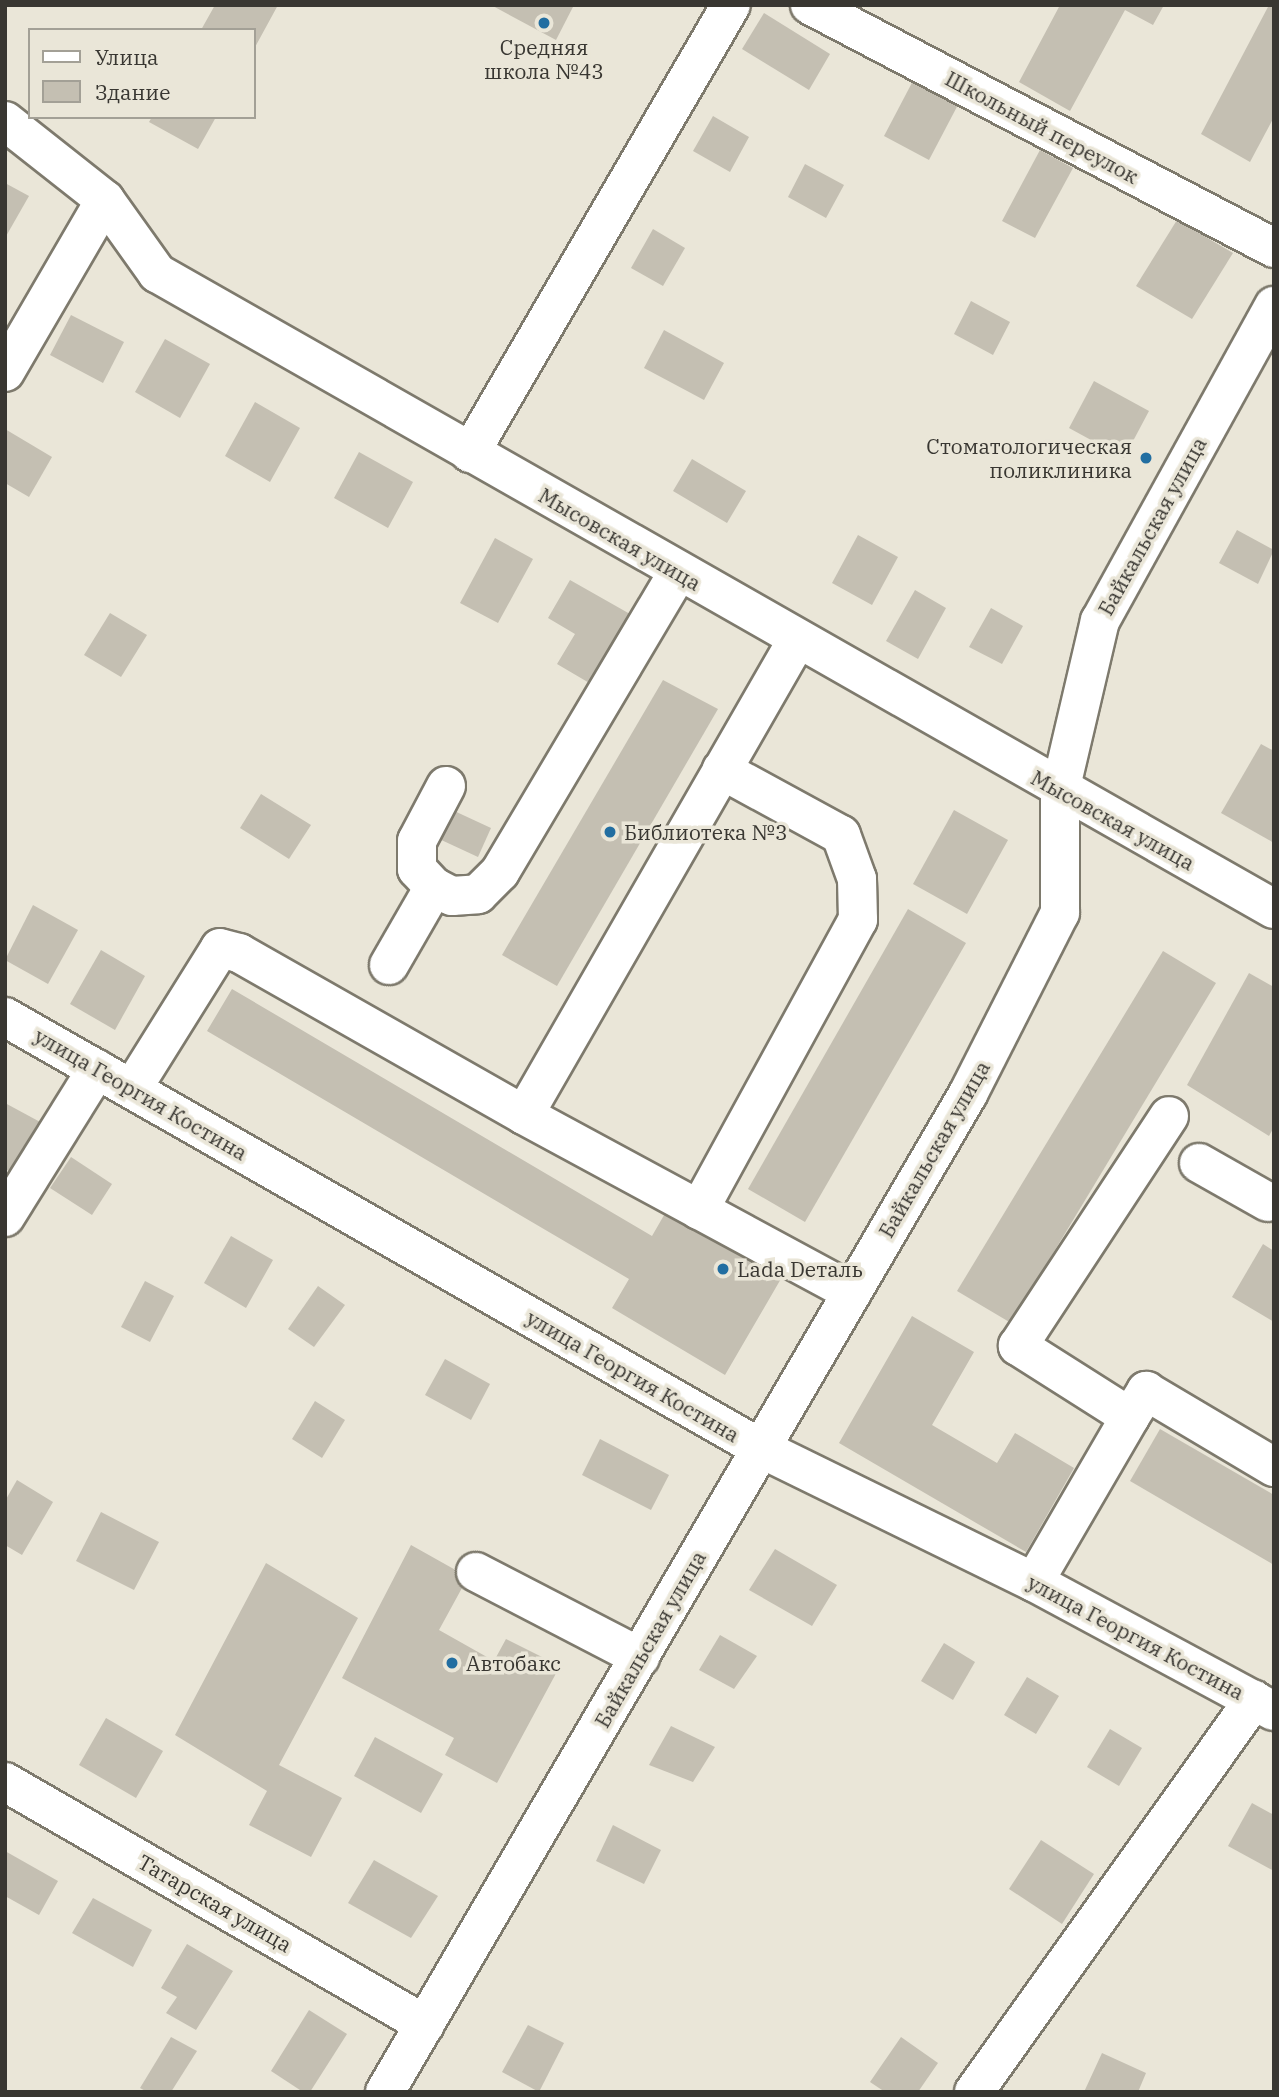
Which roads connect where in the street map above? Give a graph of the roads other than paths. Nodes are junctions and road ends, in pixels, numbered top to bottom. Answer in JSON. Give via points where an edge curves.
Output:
{"nodes":[{"id":1,"x":731,"y":5,"type":"edge"},
{"id":2,"x":810,"y":5,"type":"edge"},
{"id":3,"x":5,"y":121,"type":"edge"},
{"id":4,"x":105,"y":200,"type":"junction"},
{"id":5,"x":1274,"y":248,"type":"edge"},
{"id":6,"x":1274,"y":306,"type":"edge"},
{"id":7,"x":5,"y":372,"type":"edge"},
{"id":8,"x":470,"y":453,"type":"junction"},
{"id":9,"x":677,"y":572,"type":"junction"},
{"id":10,"x":797,"y":640,"type":"junction"},
{"id":11,"x":722,"y":770,"type":"junction"},
{"id":12,"x":446,"y":786,"type":"dead end"},
{"id":13,"x":1060,"y":791,"type":"junction"},
{"id":14,"x":434,"y":887,"type":"junction"},
{"id":15,"x":1274,"y":909,"type":"edge"},
{"id":16,"x":389,"y":965,"type":"dead end"},
{"id":17,"x":5,"y":1017,"type":"edge"},
{"id":18,"x":97,"y":1069,"type":"junction"},
{"id":19,"x":132,"y":1089,"type":"junction"},
{"id":20,"x":523,"y":1115,"type":"junction"},
{"id":21,"x":1169,"y":1116,"type":"dead end"},
{"id":22,"x":1199,"y":1163,"type":"dead end"},
{"id":23,"x":1272,"y":1199,"type":"edge"},
{"id":24,"x":699,"y":1210,"type":"junction"},
{"id":25,"x":5,"y":1217,"type":"edge"},
{"id":26,"x":852,"y":1293,"type":"junction"},
{"id":27,"x":1130,"y":1417,"type":"junction"},
{"id":28,"x":760,"y":1448,"type":"junction"},
{"id":29,"x":1274,"y":1467,"type":"edge"},
{"id":30,"x":477,"y":1572,"type":"dead end"},
{"id":31,"x":1034,"y":1582,"type":"junction"},
{"id":32,"x":640,"y":1657,"type":"junction"},
{"id":33,"x":1264,"y":1705,"type":"edge"},
{"id":34,"x":5,"y":1782,"type":"edge"},
{"id":35,"x":425,"y":2024,"type":"junction"},
{"id":36,"x":384,"y":2092,"type":"edge"},
{"id":37,"x":974,"y":2092,"type":"edge"}],
"edges":[{"from":1,"to":8,"type":"street"},
{"from":2,"to":5,"type":"street","name":"Школьный переулок"},
{"from":3,"to":4,"type":"street","name":"Мысовская улица"},
{"from":4,"to":7,"type":"street"},
{"from":4,"to":8,"type":"street","name":"Мысовская улица","via":[[157,273]]},
{"from":6,"to":13,"type":"street","name":"Байкальская улица","via":[[1100,621]]},
{"from":8,"to":9,"type":"street","name":"Мысовская улица"},
{"from":9,"to":10,"type":"street","name":"Мысовская улица"},
{"from":9,"to":14,"type":"street","via":[[500,873],[478,894],[452,896]]},
{"from":10,"to":11,"type":"street"},
{"from":10,"to":13,"type":"street","name":"Мысовская улица"},
{"from":11,"to":20,"type":"street"},
{"from":11,"to":24,"type":"street","via":[[841,835],[856,879],[858,920]]},
{"from":12,"to":14,"type":"street","via":[[417,841],[417,869]]},
{"from":13,"to":15,"type":"street","name":"Мысовская улица"},
{"from":13,"to":26,"type":"street","name":"Байкальская улица","via":[[1060,913],[968,1094]]},
{"from":14,"to":16,"type":"street"},
{"from":17,"to":18,"type":"street","name":"улица Георгия Костина"},
{"from":18,"to":19,"type":"street","name":"улица Георгия Костина"},
{"from":18,"to":25,"type":"street"},
{"from":19,"to":20,"type":"street","via":[[220,948],[239,953]]},
{"from":19,"to":28,"type":"street","name":"улица Георгия Костина"},
{"from":20,"to":24,"type":"street"},
{"from":21,"to":27,"type":"street","via":[[1018,1346]]},
{"from":22,"to":23,"type":"street"},
{"from":24,"to":26,"type":"street"},
{"from":26,"to":28,"type":"street","name":"Байкальская улица"},
{"from":27,"to":29,"type":"street","via":[[1146,1391]]},
{"from":27,"to":31,"type":"street"},
{"from":28,"to":31,"type":"street","name":"улица Георгия Костина"},
{"from":28,"to":32,"type":"street","name":"Байкальская улица"},
{"from":30,"to":32,"type":"street"},
{"from":31,"to":33,"type":"street","name":"улица Георгия Костина"},
{"from":32,"to":35,"type":"street","name":"Байкальская улица"},
{"from":33,"to":37,"type":"street"},
{"from":34,"to":35,"type":"street","name":"Татарская улица"},
{"from":35,"to":36,"type":"street","name":"Байкальская улица"}]}
